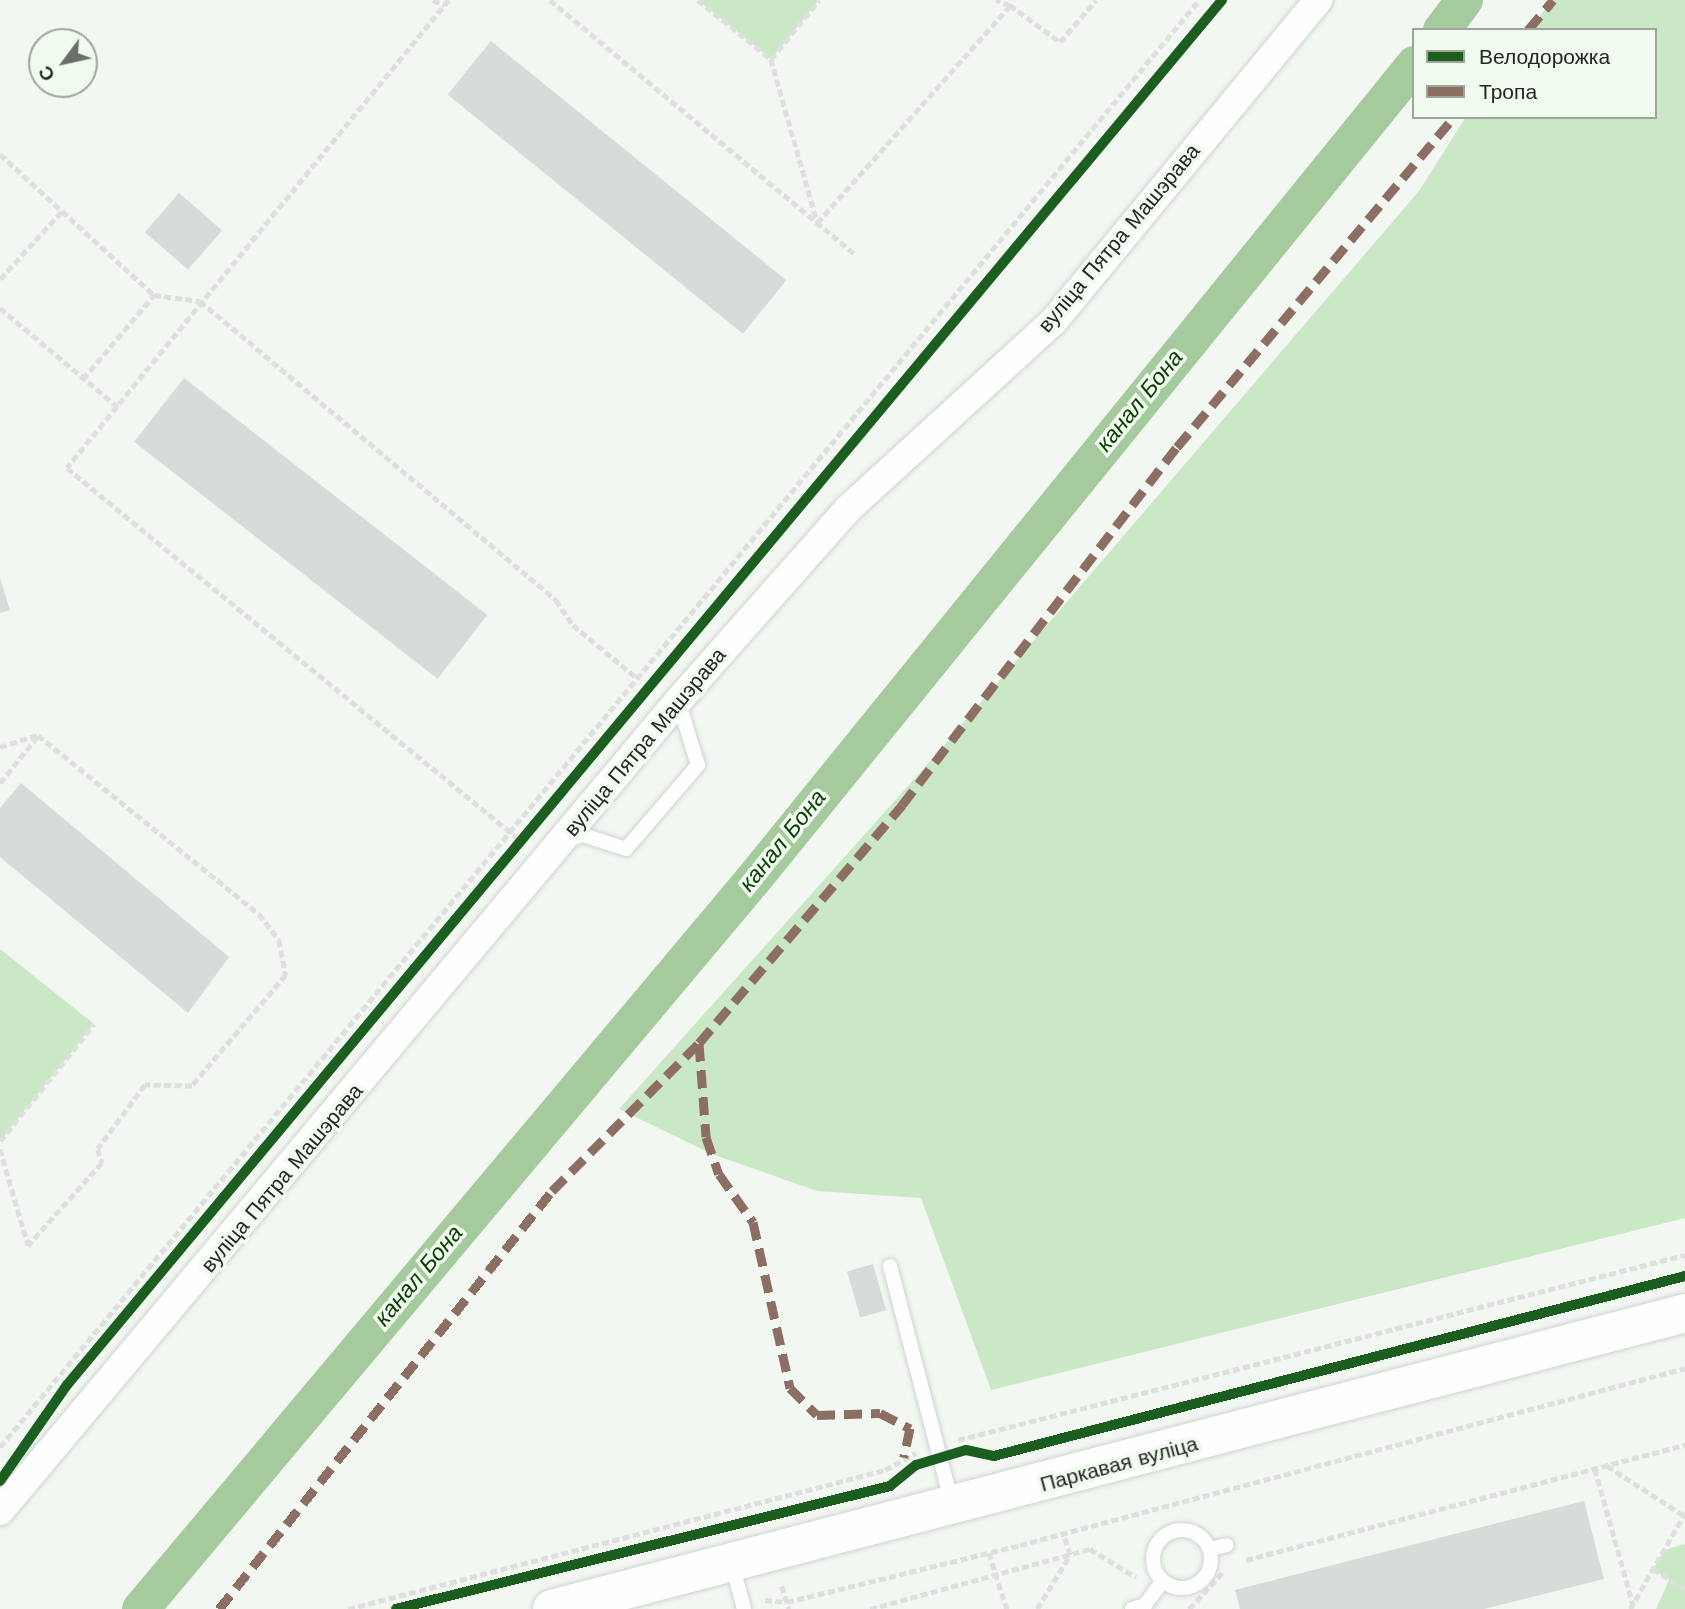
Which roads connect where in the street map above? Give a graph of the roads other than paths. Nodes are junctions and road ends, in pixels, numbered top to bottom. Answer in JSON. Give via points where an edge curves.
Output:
{"nodes":[{"id":1,"x":1318,"y":0,"type":"edge"},
{"id":2,"x":679,"y":700,"type":"junction"},
{"id":3,"x":554,"y":852,"type":"junction"},
{"id":4,"x":890,"y":1266,"type":"dead end"},
{"id":5,"x":1685,"y":1312,"type":"edge"},
{"id":6,"x":953,"y":1508,"type":"junction"},
{"id":7,"x":0,"y":1511,"type":"edge"},
{"id":8,"x":1227,"y":1545,"type":"dead end"},
{"id":9,"x":1210,"y":1549,"type":"junction"},
{"id":10,"x":1162,"y":1582,"type":"junction"},
{"id":11,"x":739,"y":1591,"type":"edge"},
{"id":12,"x":1139,"y":1607,"type":"edge"},
{"id":13,"x":552,"y":1609,"type":"edge"}],
"edges":[{"from":1,"to":2,"type":"street","name":"вуліца Пятра Машэрава","via":[[1053,322],[848,509]]},
{"from":2,"to":3,"type":"street","name":"вуліца Пятра Машэрава"},
{"from":2,"to":3,"type":"lane","via":[[698,765],[626,849],[583,835]]},
{"from":3,"to":7,"type":"street","name":"вуліца Пятра Машэрава"},
{"from":4,"to":6,"type":"lane"},
{"from":5,"to":6,"type":"street","name":"Паркавая вуліца"},
{"from":6,"to":11,"type":"street","name":"Паркавая вуліца"},
{"from":8,"to":9,"type":"lane"},
{"from":9,"to":10,"type":"lane","via":[[1210,1568],[1198,1583],[1180,1588]]},
{"from":9,"to":10,"type":"lane","via":[[1198,1534],[1169,1532],[1153,1555]]},
{"from":10,"to":12,"type":"lane"},
{"from":11,"to":13,"type":"street","name":"Паркавая вуліца"}]}
